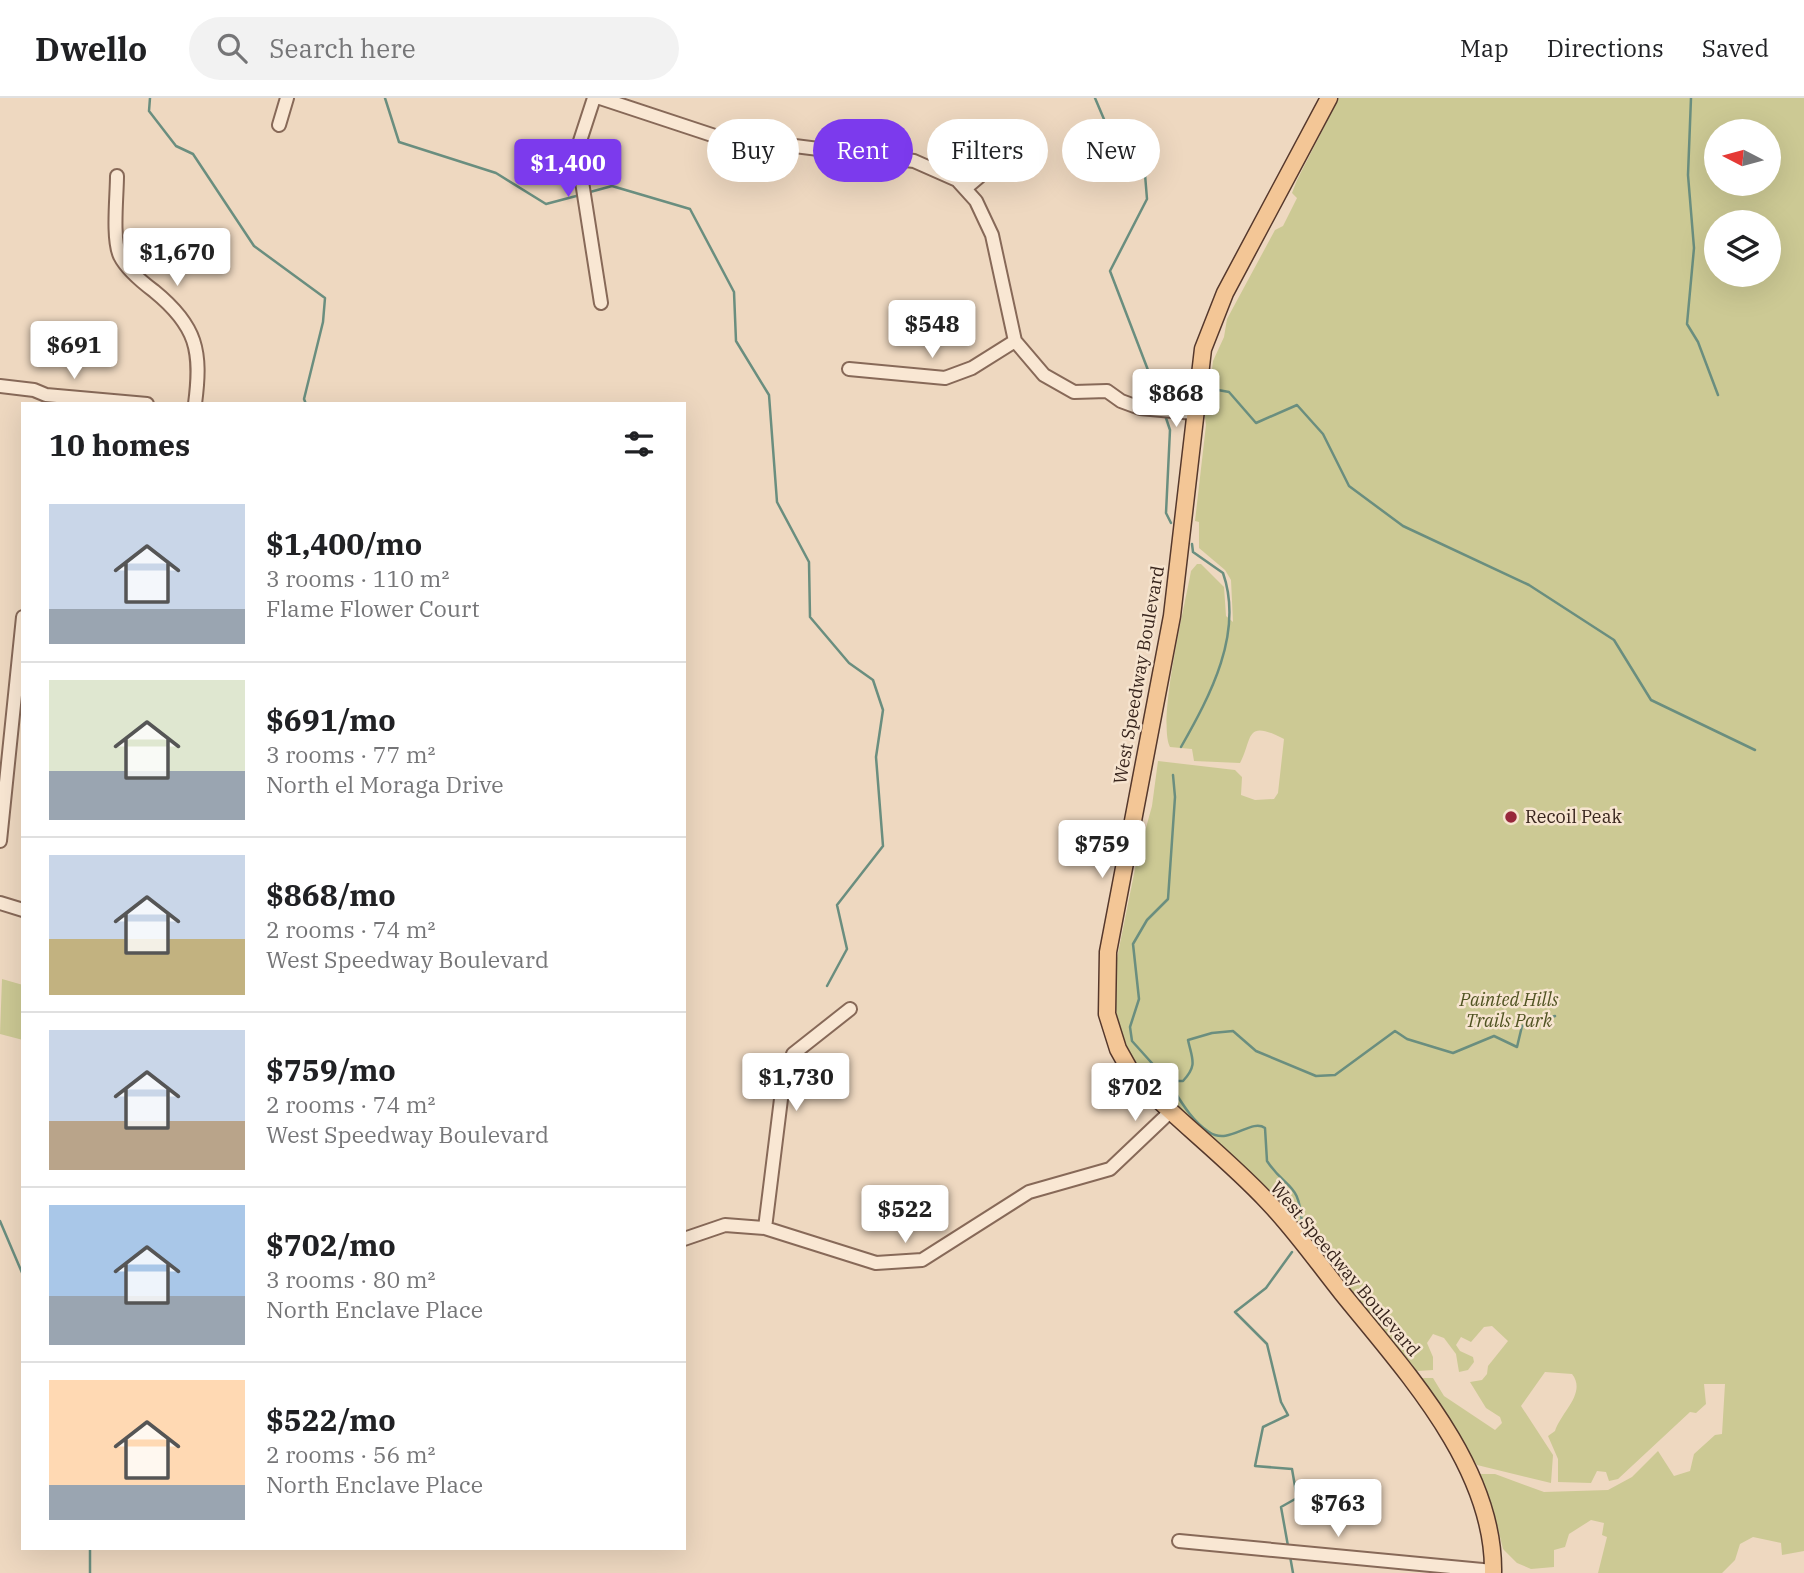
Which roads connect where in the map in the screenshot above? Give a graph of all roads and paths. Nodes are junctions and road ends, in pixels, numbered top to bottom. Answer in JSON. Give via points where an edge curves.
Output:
{"nodes":[{"id":1,"x":287,"y":98,"type":"edge"},
{"id":2,"x":593,"y":98,"type":"edge"},
{"id":3,"x":600,"y":98,"type":"edge"},
{"id":4,"x":1329,"y":98,"type":"edge"},
{"id":5,"x":279,"y":125,"type":"dead end"},
{"id":6,"x":117,"y":176,"type":"dead end"},
{"id":7,"x":973,"y":182,"type":"edge"},
{"id":8,"x":966,"y":188,"type":"junction"},
{"id":9,"x":601,"y":303,"type":"dead end"},
{"id":10,"x":1014,"y":341,"type":"junction"},
{"id":11,"x":849,"y":369,"type":"dead end"},
{"id":12,"x":0,"y":386,"type":"edge"},
{"id":13,"x":46,"y":400,"type":"edge"},
{"id":14,"x":96,"y":402,"type":"edge"},
{"id":15,"x":195,"y":402,"type":"edge"},
{"id":16,"x":1194,"y":413,"type":"junction"},
{"id":17,"x":21,"y":636,"type":"edge"},
{"id":18,"x":0,"y":841,"type":"edge"},
{"id":19,"x":0,"y":903,"type":"edge"},
{"id":20,"x":21,"y":909,"type":"edge"},
{"id":21,"x":850,"y":1009,"type":"dead end"},
{"id":22,"x":1170,"y":1112,"type":"junction"},
{"id":23,"x":765,"y":1228,"type":"junction"},
{"id":24,"x":686,"y":1238,"type":"edge"},
{"id":25,"x":1180,"y":1541,"type":"dead end"},
{"id":26,"x":1493,"y":1572,"type":"edge"}],
"edges":[{"from":1,"to":5,"type":"street"},
{"from":2,"to":9,"type":"street","via":[[580,141],[580,169]]},
{"from":3,"to":8,"type":"street","via":[[728,139],[914,162]]},
{"from":4,"to":16,"type":"main road","name":"West Speedway Boulevard","via":[[1214,316],[1203,349]]},
{"from":6,"to":15,"type":"street","via":[[120,256],[137,278],[171,305],[191,332],[200,366]]},
{"from":7,"to":8,"type":"street"},
{"from":8,"to":10,"type":"street","via":[[992,235]]},
{"from":10,"to":11,"type":"street","via":[[972,368],[945,378]]},
{"from":10,"to":16,"type":"street","via":[[1044,375],[1074,392],[1107,391],[1140,408]]},
{"from":12,"to":13,"type":"street","via":[[34,390]]},
{"from":13,"to":14,"type":"street"},
{"from":16,"to":22,"type":"main road","name":"West Speedway Boulevard","via":[[1172,616],[1112,929],[1105,994],[1107,1014],[1128,1066]]},
{"from":17,"to":18,"type":"street"},
{"from":19,"to":20,"type":"street"},
{"from":21,"to":23,"type":"street","via":[[793,1054],[780,1099]]},
{"from":22,"to":23,"type":"street","via":[[1110,1169],[1029,1192],[922,1260],[876,1263]]},
{"from":22,"to":26,"type":"main road","name":"West Speedway Boulevard","via":[[1268,1202],[1402,1366],[1469,1471],[1487,1517]]},
{"from":23,"to":24,"type":"street","via":[[725,1225]]},
{"from":25,"to":26,"type":"street"}]}
